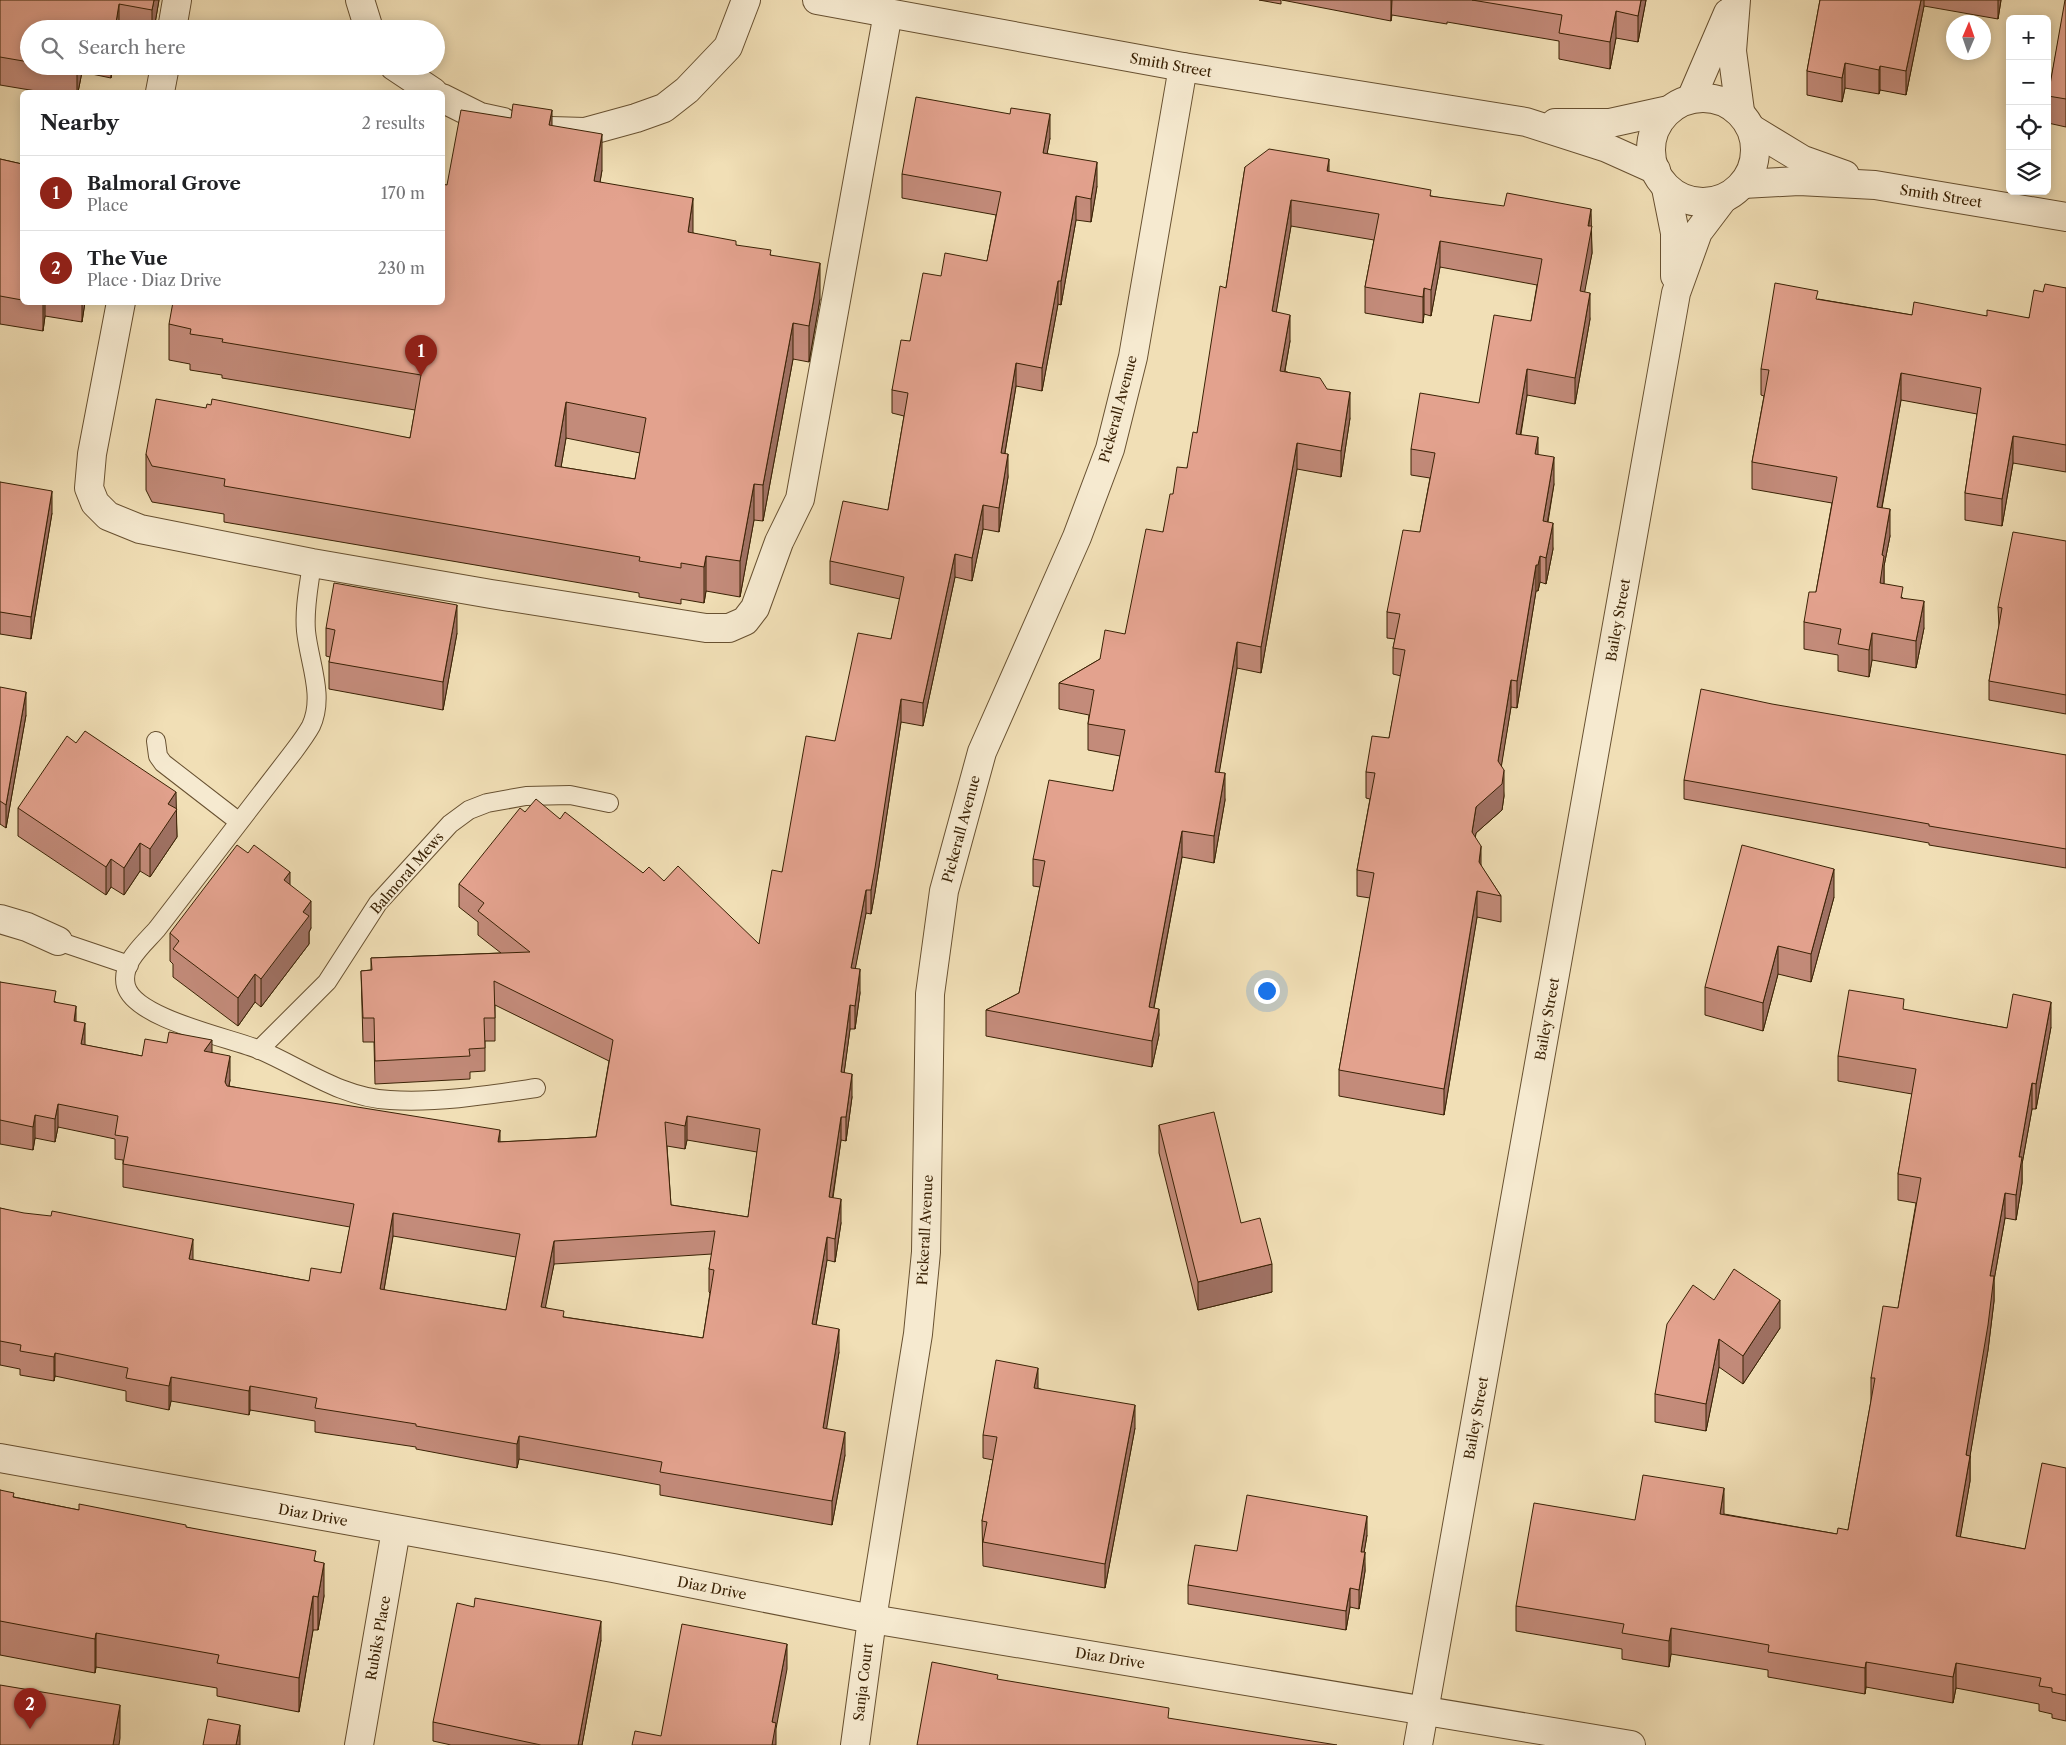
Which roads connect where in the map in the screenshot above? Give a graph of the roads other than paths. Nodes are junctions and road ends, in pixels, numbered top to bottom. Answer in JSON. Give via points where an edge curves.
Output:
{"nodes":[{"id":1,"x":177,"y":0,"type":"edge"},
{"id":2,"x":360,"y":0,"type":"edge"},
{"id":3,"x":746,"y":0,"type":"edge"},
{"id":4,"x":817,"y":0,"type":"edge"},
{"id":5,"x":1735,"y":0,"type":"edge"},
{"id":6,"x":888,"y":14,"type":"junction"},
{"id":7,"x":174,"y":20,"type":"edge"},
{"id":8,"x":366,"y":20,"type":"edge"},
{"id":9,"x":1183,"y":67,"type":"junction"},
{"id":10,"x":163,"y":75,"type":"edge"},
{"id":11,"x":408,"y":75,"type":"edge"},
{"id":12,"x":160,"y":90,"type":"edge"},
{"id":13,"x":430,"y":90,"type":"edge"},
{"id":14,"x":445,"y":100,"type":"edge"},
{"id":15,"x":1680,"y":104,"type":"junction"},
{"id":16,"x":1746,"y":120,"type":"junction"},
{"id":17,"x":1526,"y":122,"type":"junction"},
{"id":18,"x":1661,"y":179,"type":"junction"},
{"id":19,"x":1874,"y":186,"type":"junction"},
{"id":20,"x":1733,"y":191,"type":"junction"},
{"id":21,"x":2066,"y":217,"type":"edge"},
{"id":22,"x":1676,"y":293,"type":"junction"},
{"id":23,"x":119,"y":305,"type":"edge"},
{"id":24,"x":312,"y":563,"type":"junction"},
{"id":25,"x":156,"y":741,"type":"dead end"},
{"id":26,"x":609,"y":803,"type":"dead end"},
{"id":27,"x":238,"y":821,"type":"junction"},
{"id":28,"x":0,"y":919,"type":"edge"},
{"id":29,"x":58,"y":941,"type":"joint"},
{"id":30,"x":128,"y":965,"type":"junction"},
{"id":31,"x":259,"y":1050,"type":"junction"},
{"id":32,"x":536,"y":1088,"type":"dead end"},
{"id":33,"x":0,"y":1458,"type":"edge"},
{"id":34,"x":396,"y":1530,"type":"junction"},
{"id":35,"x":872,"y":1619,"type":"junction"},
{"id":36,"x":1425,"y":1710,"type":"junction"},
{"id":37,"x":359,"y":1745,"type":"edge"},
{"id":38,"x":855,"y":1745,"type":"edge"},
{"id":39,"x":1418,"y":1745,"type":"edge"},
{"id":40,"x":1631,"y":1745,"type":"edge"}],
"edges":[{"from":1,"to":7,"type":"street"},
{"from":2,"to":8,"type":"street"},
{"from":3,"to":14,"type":"street","via":[[723,53],[687,90],[664,108],[636,118],[585,132],[542,130],[480,117]]},
{"from":4,"to":6,"type":"street","name":"Smith Street"},
{"from":5,"to":15,"type":"street","name":"Bailey Street"},
{"from":5,"to":16,"type":"street","name":"Bailey Street","via":[[1732,51]]},
{"from":6,"to":9,"type":"street","name":"Smith Street"},
{"from":6,"to":24,"type":"street","via":[[800,499],[779,542],[755,608],[745,621],[729,628],[706,628]]},
{"from":9,"to":17,"type":"street","name":"Smith Street"},
{"from":9,"to":35,"type":"street","name":"Pickerall Avenue","via":[[1133,357],[1110,449],[1077,537],[982,752],[944,891],[930,994],[926,1252],[919,1325]]},
{"from":10,"to":12,"type":"street"},
{"from":11,"to":13,"type":"street"},
{"from":15,"to":16,"type":"street","via":[[1716,99]]},
{"from":15,"to":17,"type":"street","name":"Smith Street","via":[[1610,123]]},
{"from":15,"to":18,"type":"street","name":"Bailey Street","via":[[1654,129],[1651,154]]},
{"from":16,"to":19,"type":"street","name":"Smith Street","via":[[1803,160]]},
{"from":16,"to":20,"type":"street","name":"Bailey Street","via":[[1756,149],[1752,169]]},
{"from":17,"to":18,"type":"street","name":"Smith Street","via":[[1607,148]]},
{"from":18,"to":20,"type":"street","via":[[1681,197],[1698,202]]},
{"from":18,"to":22,"type":"street","name":"Bailey Street","via":[[1674,233]]},
{"from":19,"to":20,"type":"street","name":"Smith Street","via":[[1799,182]]},
{"from":19,"to":21,"type":"street","name":"Smith Street"},
{"from":20,"to":22,"type":"street","name":"Bailey Street","via":[[1698,232]]},
{"from":22,"to":36,"type":"street","name":"Bailey Street"},
{"from":23,"to":24,"type":"street","via":[[92,454],[89,488],[95,503],[108,516],[140,530]]},
{"from":24,"to":27,"type":"lane","via":[[305,610],[316,693],[315,712],[311,725],[294,752]]},
{"from":25,"to":27,"type":"lane","via":[[158,756],[163,763]]},
{"from":26,"to":31,"type":"lane","name":"Balmoral Mews","via":[[570,795],[526,796],[487,803],[469,810],[450,824],[378,903],[327,982]]},
{"from":27,"to":30,"type":"lane"},
{"from":28,"to":29,"type":"street"},
{"from":29,"to":30,"type":"lane"},
{"from":30,"to":31,"type":"lane","via":[[126,986],[143,1005],[178,1023]]},
{"from":31,"to":32,"type":"lane","via":[[330,1084],[383,1099],[473,1097]]},
{"from":33,"to":34,"type":"street","name":"Diaz Drive"},
{"from":34,"to":35,"type":"street","name":"Diaz Drive","via":[[613,1568]]},
{"from":34,"to":37,"type":"street","name":"Rubiks Place"},
{"from":35,"to":36,"type":"street","name":"Diaz Drive"},
{"from":35,"to":38,"type":"street","name":"Sanja Court"},
{"from":36,"to":39,"type":"street","name":"Bailey Street"},
{"from":36,"to":40,"type":"street","name":"Diaz Drive"}]}
